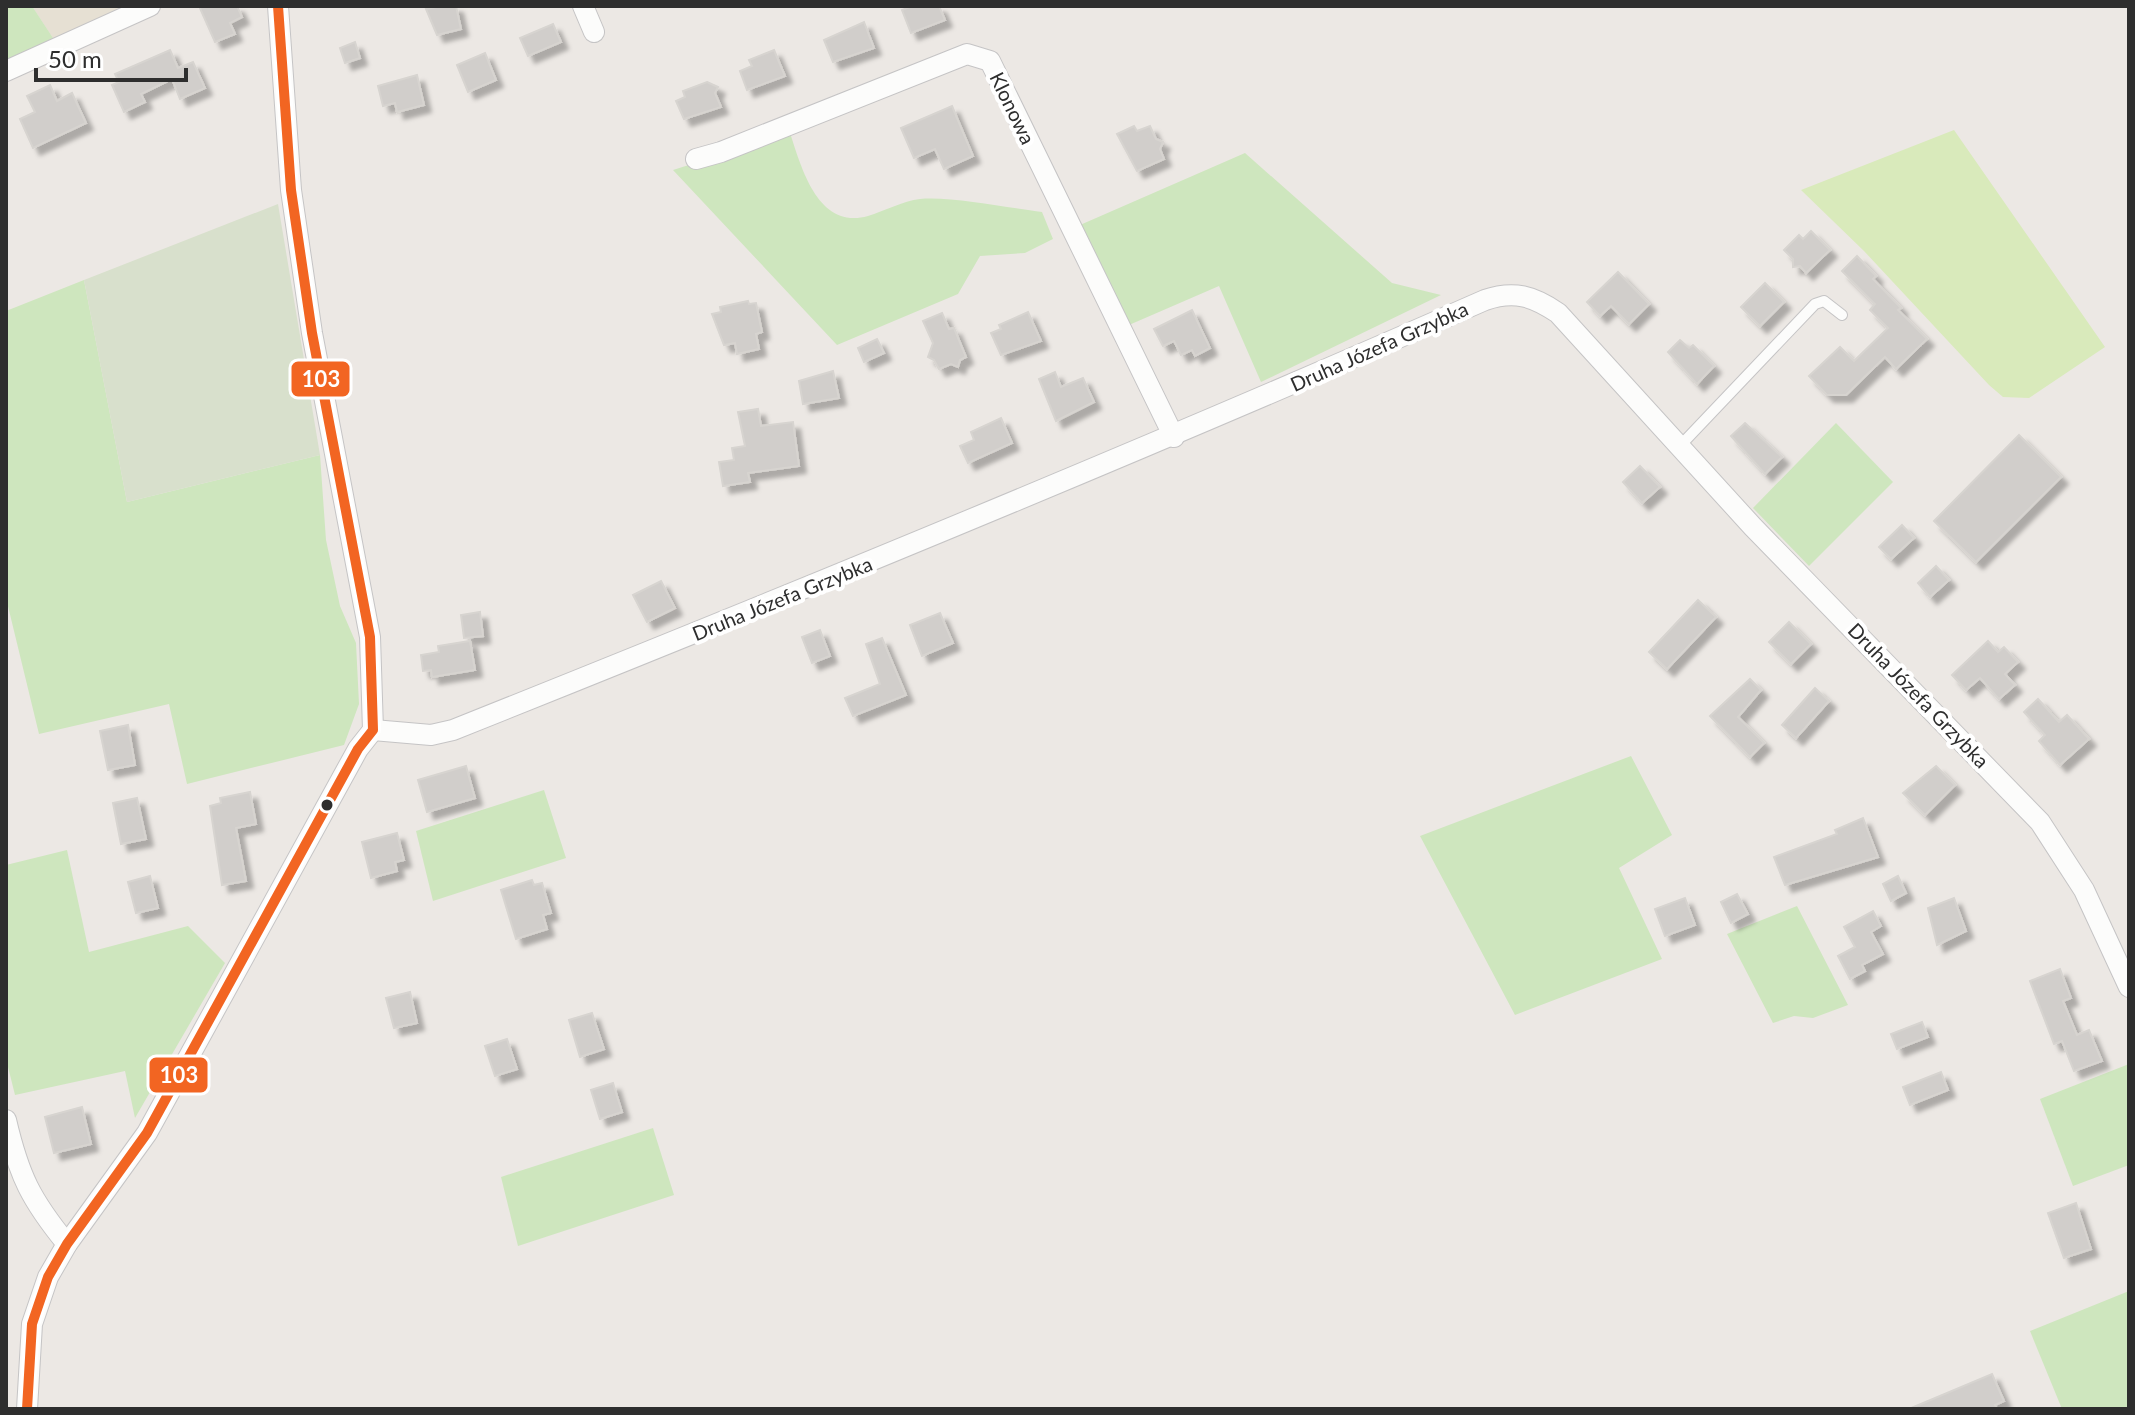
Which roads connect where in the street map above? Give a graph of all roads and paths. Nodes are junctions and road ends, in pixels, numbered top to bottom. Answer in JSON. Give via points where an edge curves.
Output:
{"nodes":[{"id":1,"x":150,"y":6,"type":"edge"},
{"id":2,"x":278,"y":6,"type":"edge"},
{"id":3,"x":583,"y":6,"type":"edge"},
{"id":4,"x":594,"y":32,"type":"dead end"},
{"id":5,"x":6,"y":71,"type":"edge"},
{"id":6,"x":696,"y":159,"type":"dead end"},
{"id":7,"x":1842,"y":315,"type":"dead end"},
{"id":8,"x":1174,"y":437,"type":"junction"},
{"id":9,"x":1679,"y":447,"type":"junction"},
{"id":10,"x":373,"y":730,"type":"junction"},
{"id":11,"x":2129,"y":987,"type":"edge"},
{"id":12,"x":6,"y":1120,"type":"edge"},
{"id":13,"x":67,"y":1244,"type":"junction"},
{"id":14,"x":27,"y":1409,"type":"edge"}],
"edges":[{"from":1,"to":5,"type":"street"},
{"from":2,"to":10,"type":"street","via":[[291,190],[312,333],[370,637]]},
{"from":3,"to":4,"type":"street"},
{"from":6,"to":8,"type":"street","name":"Klonowa","via":[[967,54],[990,61]]},
{"from":7,"to":9,"type":"lane","via":[[1824,301],[1815,304]]},
{"from":8,"to":9,"type":"street","name":"Druha Józefa Grzybka","via":[[1502,294],[1523,295],[1558,313]]},
{"from":8,"to":10,"type":"street","name":"Druha Józefa Grzybka","via":[[453,730],[431,735]]},
{"from":9,"to":11,"type":"street","name":"Druha Józefa Grzybka","via":[[2040,822],[2084,890]]},
{"from":10,"to":13,"type":"street","via":[[147,1133]]},
{"from":12,"to":13,"type":"street","via":[[17,1167],[36,1206]]},
{"from":13,"to":14,"type":"street","via":[[48,1277],[32,1324]]}]}
